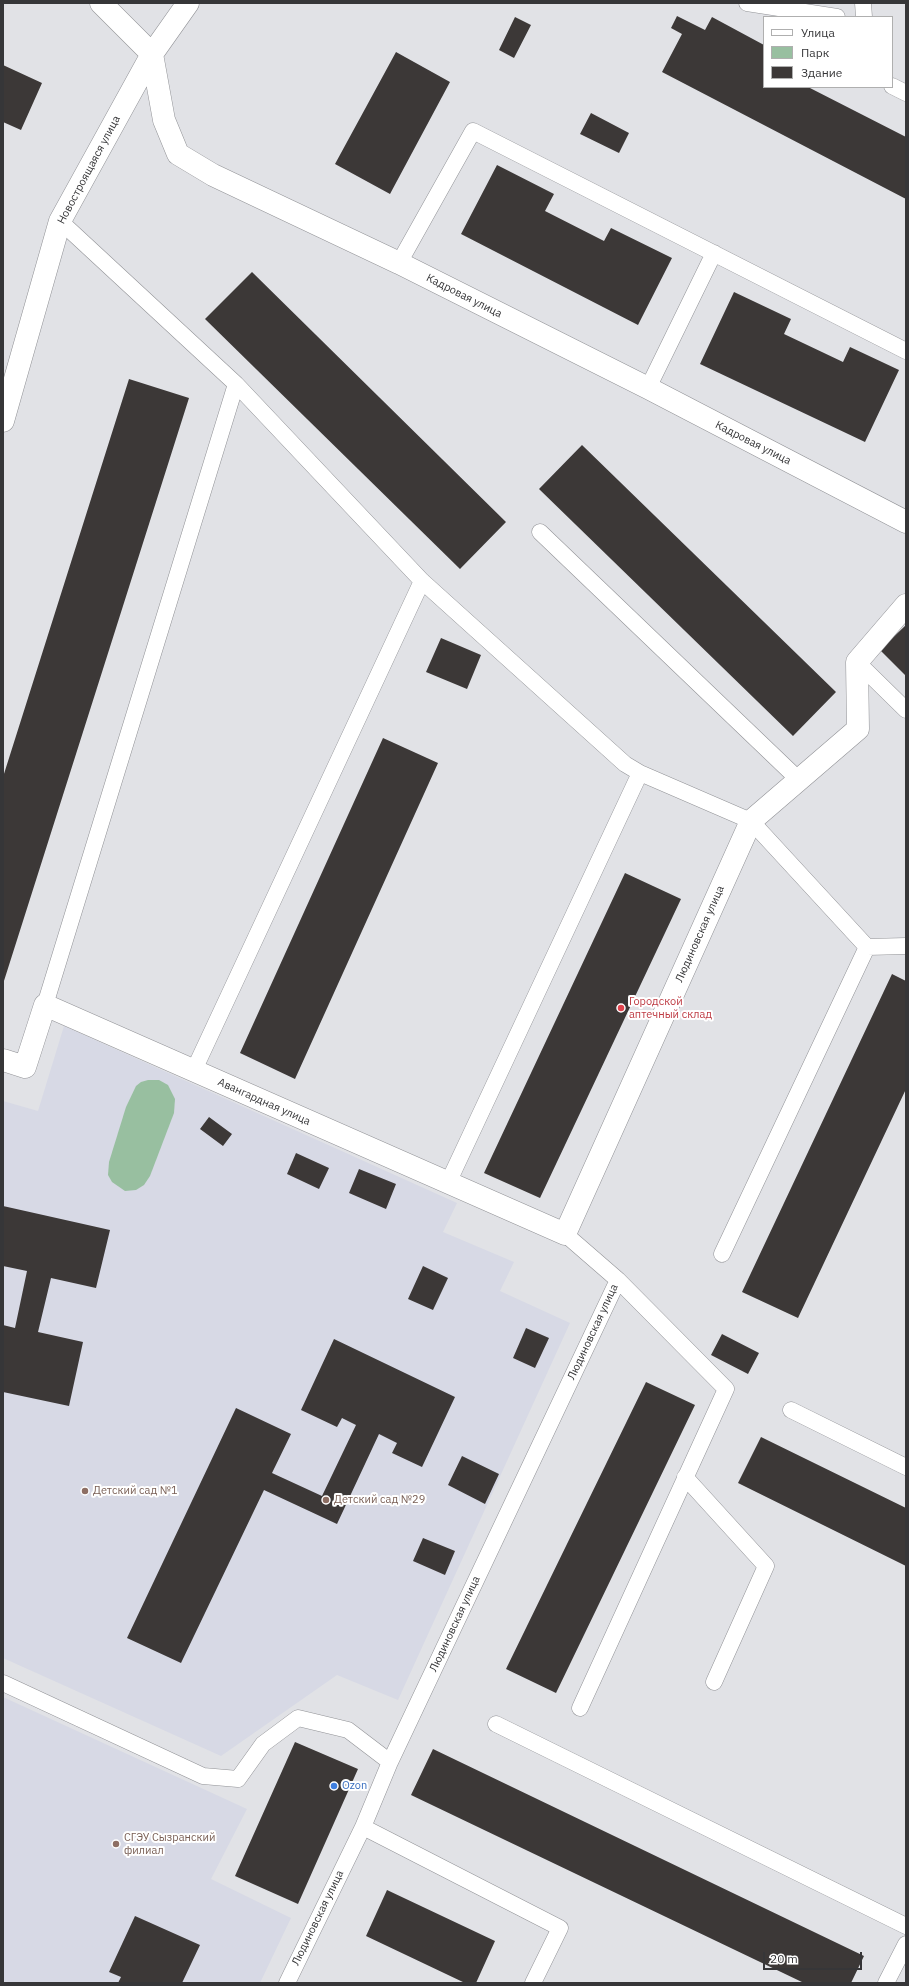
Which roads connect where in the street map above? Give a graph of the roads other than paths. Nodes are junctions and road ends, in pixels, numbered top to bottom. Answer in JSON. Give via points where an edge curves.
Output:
{"nodes":[{"id":1,"x":101,"y":3,"type":"edge"},
{"id":2,"x":188,"y":3,"type":"edge"},
{"id":3,"x":747,"y":3,"type":"edge"},
{"id":4,"x":863,"y":3,"type":"edge"},
{"id":5,"x":831,"y":16,"type":"edge"},
{"id":6,"x":864,"y":16,"type":"edge"},
{"id":7,"x":152,"y":54,"type":"junction"},
{"id":8,"x":893,"y":86,"type":"edge"},
{"id":9,"x":906,"y":93,"type":"edge"},
{"id":10,"x":60,"y":220,"type":"junction"},
{"id":11,"x":714,"y":253,"type":"junction"},
{"id":12,"x":399,"y":263,"type":"junction"},
{"id":13,"x":906,"y":351,"type":"edge"},
{"id":14,"x":236,"y":384,"type":"junction"},
{"id":15,"x":648,"y":388,"type":"junction"},
{"id":16,"x":3,"y":421,"type":"edge"},
{"id":17,"x":906,"y":522,"type":"edge"},
{"id":18,"x":540,"y":532,"type":"dead end"},
{"id":19,"x":422,"y":581,"type":"junction"},
{"id":20,"x":906,"y":605,"type":"edge"},
{"id":21,"x":857,"y":662,"type":"junction"},
{"id":22,"x":906,"y":710,"type":"edge"},
{"id":23,"x":640,"y":773,"type":"junction"},
{"id":24,"x":799,"y":780,"type":"junction"},
{"id":25,"x":750,"y":821,"type":"junction"},
{"id":26,"x":906,"y":946,"type":"edge"},
{"id":27,"x":867,"y":947,"type":"junction"},
{"id":28,"x":45,"y":1004,"type":"junction"},
{"id":29,"x":3,"y":1060,"type":"edge"},
{"id":30,"x":194,"y":1070,"type":"junction"},
{"id":31,"x":448,"y":1183,"type":"junction"},
{"id":32,"x":565,"y":1234,"type":"junction"},
{"id":33,"x":722,"y":1254,"type":"dead end"},
{"id":34,"x":618,"y":1280,"type":"junction"},
{"id":35,"x":791,"y":1410,"type":"dead end"},
{"id":36,"x":906,"y":1467,"type":"edge"},
{"id":37,"x":685,"y":1477,"type":"junction"},
{"id":38,"x":714,"y":1682,"type":"dead end"},
{"id":39,"x":3,"y":1684,"type":"edge"},
{"id":40,"x":580,"y":1708,"type":"dead end"},
{"id":41,"x":496,"y":1724,"type":"dead end"},
{"id":42,"x":390,"y":1762,"type":"junction"},
{"id":43,"x":363,"y":1827,"type":"junction"},
{"id":44,"x":906,"y":1926,"type":"edge"},
{"id":45,"x":906,"y":1944,"type":"edge"},
{"id":46,"x":287,"y":1983,"type":"edge"},
{"id":47,"x":533,"y":1983,"type":"edge"},
{"id":48,"x":886,"y":1983,"type":"edge"}],
"edges":[{"from":1,"to":7,"type":"street"},
{"from":2,"to":7,"type":"street","name":"Новостроящаяся улица"},
{"from":3,"to":5,"type":"lane"},
{"from":4,"to":6,"type":"lane"},
{"from":7,"to":10,"type":"street","name":"Новостроящаяся улица"},
{"from":7,"to":12,"type":"street","name":"Кадровая улица","via":[[164,120],[178,154],[213,175]]},
{"from":8,"to":9,"type":"lane"},
{"from":10,"to":14,"type":"lane"},
{"from":10,"to":16,"type":"street","name":"Новостроящаяся улица"},
{"from":11,"to":12,"type":"lane","via":[[473,130]]},
{"from":11,"to":13,"type":"lane"},
{"from":11,"to":15,"type":"lane"},
{"from":12,"to":15,"type":"street","name":"Кадровая улица"},
{"from":14,"to":19,"type":"lane"},
{"from":14,"to":28,"type":"lane"},
{"from":15,"to":17,"type":"street","name":"Кадровая улица"},
{"from":18,"to":24,"type":"lane"},
{"from":19,"to":23,"type":"lane","via":[[625,764]]},
{"from":19,"to":30,"type":"lane"},
{"from":20,"to":21,"type":"street"},
{"from":21,"to":22,"type":"lane"},
{"from":21,"to":24,"type":"street","name":"Людиновская улица","via":[[858,730]]},
{"from":23,"to":25,"type":"lane"},
{"from":23,"to":31,"type":"lane"},
{"from":24,"to":25,"type":"street","name":"Людиновская улица"},
{"from":25,"to":27,"type":"lane"},
{"from":25,"to":32,"type":"street","name":"Людиновская улица"},
{"from":26,"to":27,"type":"lane"},
{"from":27,"to":33,"type":"lane"},
{"from":28,"to":29,"type":"street","via":[[26,1067]]},
{"from":28,"to":30,"type":"street","name":"Авангардная улица"},
{"from":30,"to":31,"type":"street","name":"Авангардная улица"},
{"from":31,"to":32,"type":"street","name":"Авангардная улица"},
{"from":32,"to":34,"type":"lane","name":"Людиновская улица"},
{"from":34,"to":37,"type":"lane","via":[[726,1389]]},
{"from":34,"to":42,"type":"lane","name":"Людиновская улица"},
{"from":35,"to":36,"type":"lane"},
{"from":37,"to":38,"type":"lane","via":[[766,1566]]},
{"from":37,"to":40,"type":"lane"},
{"from":39,"to":42,"type":"lane","via":[[203,1776],[238,1779],[263,1744],[298,1718],[348,1730]]},
{"from":41,"to":44,"type":"lane"},
{"from":42,"to":43,"type":"lane","name":"Людиновская улица"},
{"from":43,"to":46,"type":"lane","name":"Людиновская улица"},
{"from":43,"to":47,"type":"lane","via":[[560,1928]]},
{"from":45,"to":48,"type":"lane"}]}
